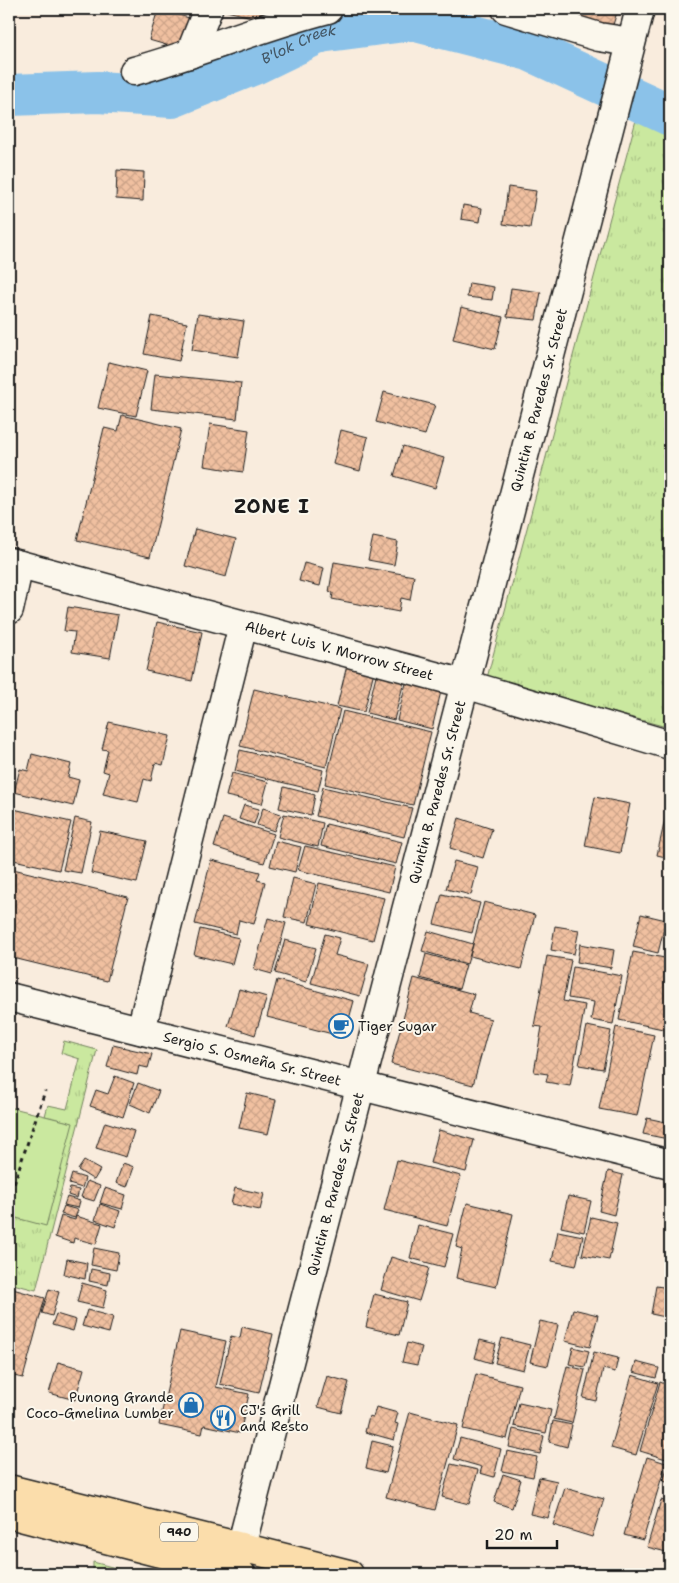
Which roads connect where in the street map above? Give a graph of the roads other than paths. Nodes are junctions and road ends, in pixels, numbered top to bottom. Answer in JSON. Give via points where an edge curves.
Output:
{"nodes":[{"id":1,"x":208,"y":9,"type":"edge"},
{"id":2,"x":328,"y":9,"type":"edge"},
{"id":3,"x":506,"y":9,"type":"edge"},
{"id":4,"x":640,"y":9,"type":"edge"},
{"id":5,"x":630,"y":46,"type":"junction"},
{"id":6,"x":190,"y":54,"type":"junction"},
{"id":7,"x":134,"y":71,"type":"dead end"},
{"id":8,"x":14,"y":563,"type":"edge"},
{"id":9,"x":9,"y":610,"type":"edge"},
{"id":10,"x":243,"y":625,"type":"junction"},
{"id":11,"x":465,"y":684,"type":"junction"},
{"id":12,"x":670,"y":746,"type":"edge"},
{"id":13,"x":9,"y":997,"type":"edge"},
{"id":14,"x":141,"y":1030,"type":"junction"},
{"id":15,"x":361,"y":1085,"type":"junction"},
{"id":16,"x":670,"y":1164,"type":"edge"},
{"id":17,"x":9,"y":1489,"type":"edge"},
{"id":18,"x":9,"y":1514,"type":"edge"},
{"id":19,"x":237,"y":1567,"type":"edge"},
{"id":20,"x":349,"y":1574,"type":"edge"}],
"edges":[{"from":1,"to":6,"type":"street"},
{"from":2,"to":6,"type":"street"},
{"from":3,"to":5,"type":"street"},
{"from":4,"to":5,"type":"street","name":"Quintin B. Paredes Sr. Street"},
{"from":5,"to":11,"type":"street","name":"Quintin B. Paredes Sr. Street"},
{"from":6,"to":7,"type":"street"},
{"from":8,"to":9,"type":"street"},
{"from":8,"to":10,"type":"street","name":"Albert Luis V. Morrow Street"},
{"from":10,"to":11,"type":"street","name":"Albert Luis V. Morrow Street"},
{"from":10,"to":14,"type":"street"},
{"from":11,"to":12,"type":"street","name":"Albert Luis V. Morrow Street"},
{"from":11,"to":15,"type":"street","name":"Quintin B. Paredes Sr. Street"},
{"from":13,"to":14,"type":"street","name":"Sergio S. Osmeña Sr. Street"},
{"from":14,"to":15,"type":"street","name":"Sergio S. Osmeña Sr. Street"},
{"from":15,"to":16,"type":"street","name":"Sergio S. Osmeña Sr. Street"},
{"from":15,"to":19,"type":"street","name":"Quintin B. Paredes Sr. Street"},
{"from":17,"to":19,"type":"highway","number":"940"},
{"from":18,"to":19,"type":"highway","number":"940"},
{"from":19,"to":20,"type":"highway","number":"940"}]}
